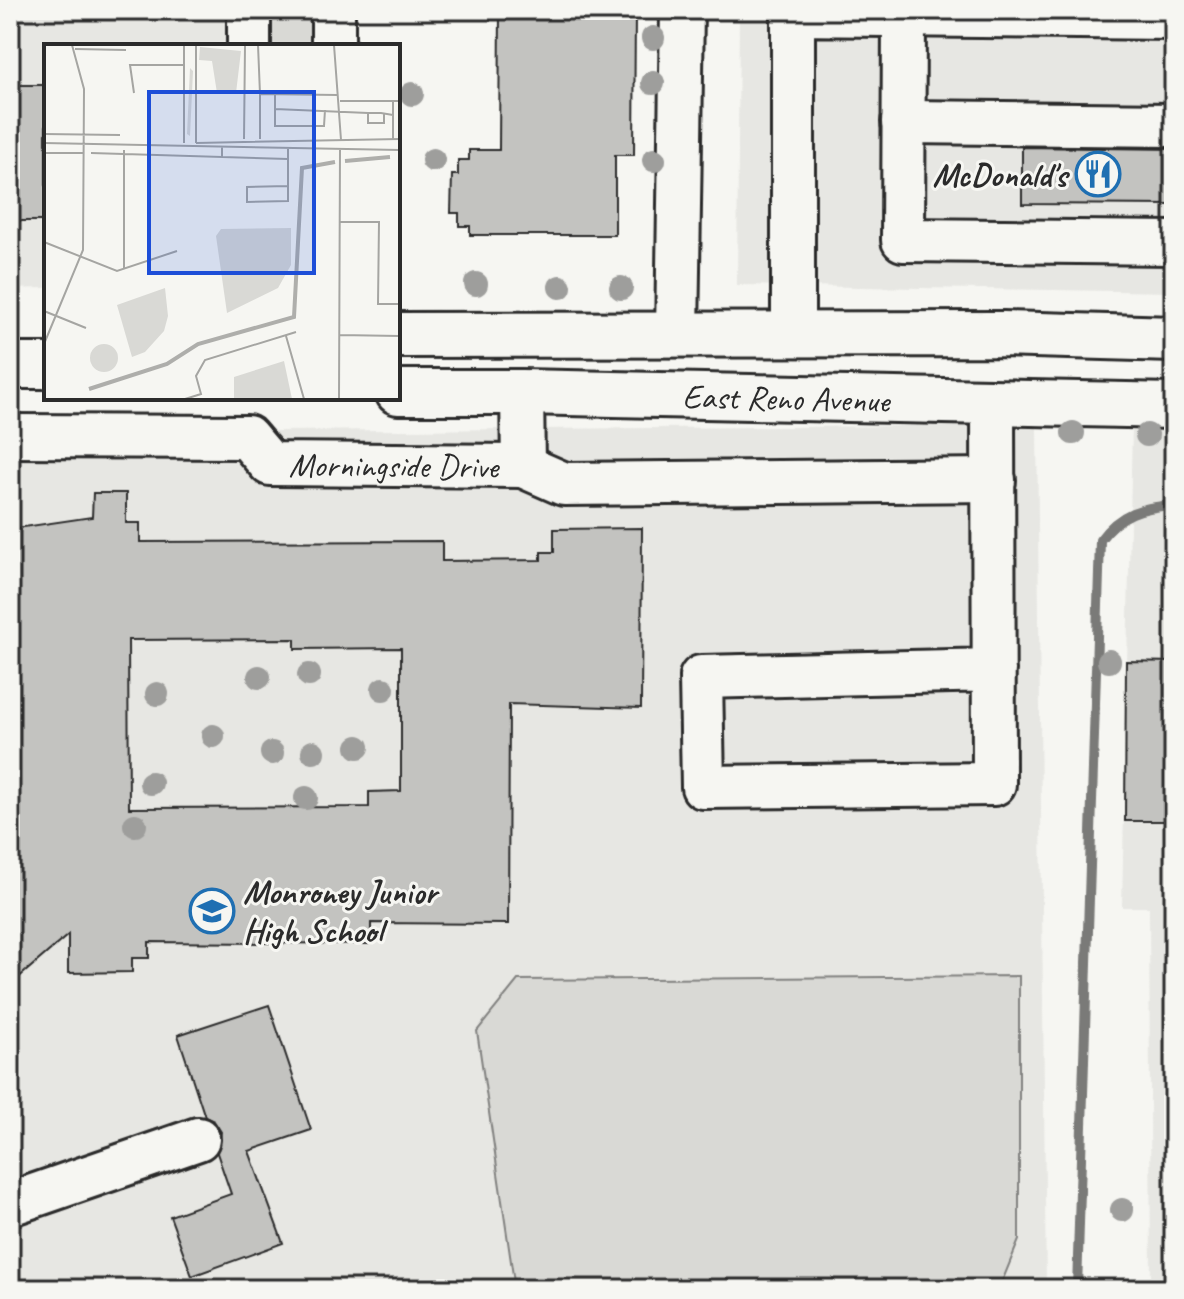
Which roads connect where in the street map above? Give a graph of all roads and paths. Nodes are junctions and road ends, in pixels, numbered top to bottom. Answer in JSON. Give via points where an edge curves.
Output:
{"nodes":[{"id":1,"x":249,"y":10,"type":"edge"},
{"id":2,"x":333,"y":10,"type":"edge"},
{"id":3,"x":682,"y":10,"type":"edge"},
{"id":4,"x":793,"y":12,"type":"edge"},
{"id":5,"x":904,"y":15,"type":"junction"},
{"id":6,"x":1174,"y":18,"type":"edge"},
{"id":7,"x":249,"y":44,"type":"edge"},
{"id":8,"x":333,"y":44,"type":"edge"},
{"id":9,"x":903,"y":122,"type":"junction"},
{"id":10,"x":1174,"y":125,"type":"edge"},
{"id":11,"x":1174,"y":243,"type":"edge"},
{"id":12,"x":400,"y":335,"type":"edge"},
{"id":13,"x":677,"y":335,"type":"junction"},
{"id":14,"x":793,"y":335,"type":"junction"},
{"id":15,"x":1174,"y":339,"type":"edge"},
{"id":16,"x":10,"y":366,"type":"edge"},
{"id":17,"x":44,"y":366,"type":"edge"},
{"id":18,"x":400,"y":392,"type":"edge"},
{"id":19,"x":522,"y":392,"type":"junction"},
{"id":20,"x":993,"y":403,"type":"junction"},
{"id":21,"x":1174,"y":406,"type":"edge"},
{"id":22,"x":10,"y":436,"type":"edge"},
{"id":23,"x":523,"y":466,"type":"junction"},
{"id":24,"x":994,"y":480,"type":"junction"},
{"id":25,"x":994,"y":670,"type":"junction"},
{"id":26,"x":198,"y":1139,"type":"dead end"},
{"id":27,"x":10,"y":1204,"type":"edge"}],
"edges":[{"from":1,"to":7,"type":"street"},
{"from":2,"to":8,"type":"street"},
{"from":3,"to":13,"type":"street"},
{"from":4,"to":5,"type":"street"},
{"from":4,"to":14,"type":"street"},
{"from":5,"to":6,"type":"street"},
{"from":5,"to":9,"type":"street"},
{"from":9,"to":10,"type":"street"},
{"from":9,"to":11,"type":"street","via":[[903,240]]},
{"from":12,"to":13,"type":"main road","name":"East Reno Avenue"},
{"from":13,"to":14,"type":"main road","name":"East Reno Avenue"},
{"from":14,"to":15,"type":"main road","name":"East Reno Avenue"},
{"from":16,"to":17,"type":"main road"},
{"from":18,"to":19,"type":"main road","name":"East Reno Avenue"},
{"from":19,"to":20,"type":"main road","name":"East Reno Avenue"},
{"from":19,"to":23,"type":"street","name":"Morningside Drive"},
{"from":20,"to":21,"type":"main road","name":"East Reno Avenue"},
{"from":20,"to":24,"type":"street"},
{"from":22,"to":23,"type":"street","name":"Morningside Drive","via":[[247,437],[270,464]]},
{"from":23,"to":24,"type":"street","via":[[564,484]]},
{"from":24,"to":25,"type":"street"},
{"from":25,"to":25,"type":"street","via":[[994,784],[703,787],[701,677]]},
{"from":26,"to":27,"type":"street"}]}
